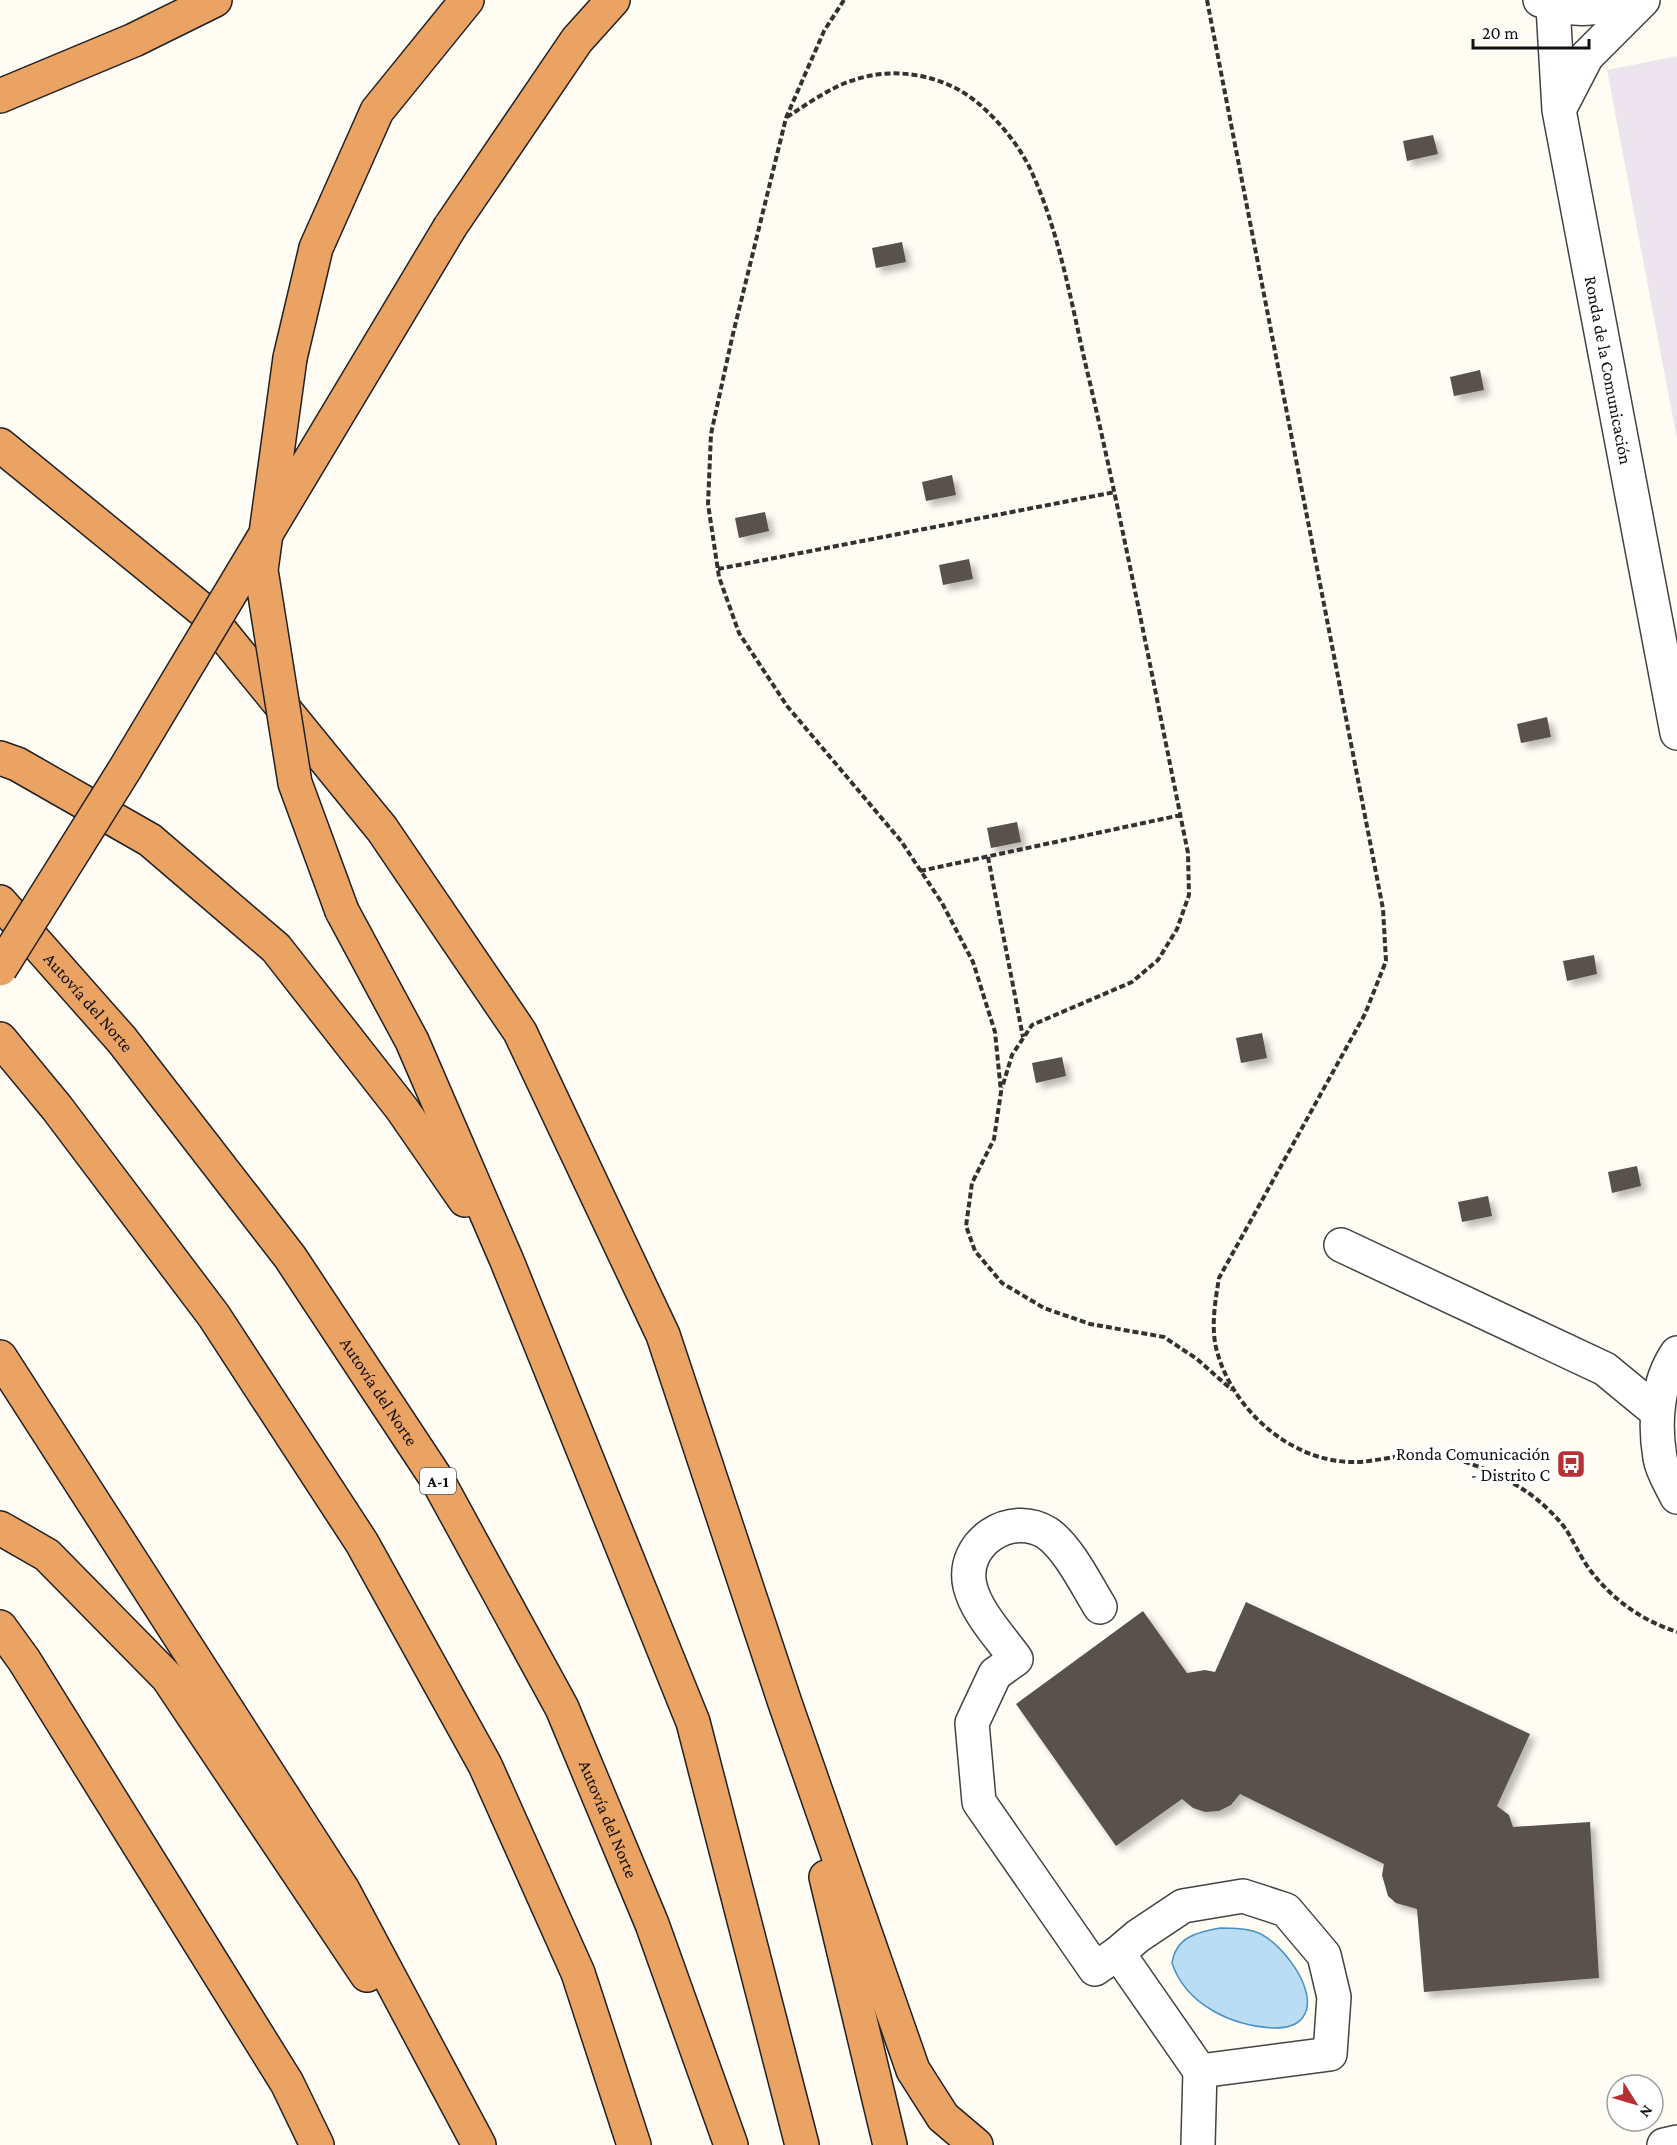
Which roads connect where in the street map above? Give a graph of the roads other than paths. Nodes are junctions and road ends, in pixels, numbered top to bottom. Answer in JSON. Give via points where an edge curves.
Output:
{"nodes":[{"id":1,"x":215,"y":0,"type":"edge"},
{"id":2,"x":467,"y":0,"type":"edge"},
{"id":3,"x":613,"y":0,"type":"edge"},
{"id":4,"x":1637,"y":0,"type":"edge"},
{"id":5,"x":1643,"y":0,"type":"edge"},
{"id":6,"x":1546,"y":3,"type":"edge"},
{"id":7,"x":0,"y":96,"type":"edge"},
{"id":8,"x":1559,"y":110,"type":"junction"},
{"id":9,"x":0,"y":445,"type":"edge"},
{"id":10,"x":1677,"y":733,"type":"edge"},
{"id":11,"x":0,"y":758,"type":"edge"},
{"id":12,"x":0,"y":902,"type":"edge"},
{"id":13,"x":0,"y":969,"type":"edge"},
{"id":14,"x":0,"y":1039,"type":"edge"},
{"id":15,"x":1341,"y":1245,"type":"dead end"},
{"id":16,"x":507,"y":1261,"type":"junction"},
{"id":17,"x":1677,"y":1353,"type":"edge"},
{"id":18,"x":0,"y":1357,"type":"edge"},
{"id":19,"x":1656,"y":1411,"type":"junction"},
{"id":20,"x":1677,"y":1497,"type":"edge"},
{"id":21,"x":0,"y":1528,"type":"edge"},
{"id":22,"x":1100,"y":1607,"type":"dead end"},
{"id":23,"x":0,"y":1627,"type":"edge"},
{"id":24,"x":785,"y":1703,"type":"junction"},
{"id":25,"x":1118,"y":1953,"type":"junction"},
{"id":26,"x":1200,"y":2071,"type":"junction"},
{"id":27,"x":476,"y":2139,"type":"edge"},
{"id":28,"x":1677,"y":2142,"type":"edge"},
{"id":29,"x":317,"y":2145,"type":"edge"},
{"id":30,"x":634,"y":2145,"type":"edge"},
{"id":31,"x":731,"y":2145,"type":"edge"},
{"id":32,"x":802,"y":2145,"type":"edge"},
{"id":33,"x":890,"y":2145,"type":"edge"},
{"id":34,"x":976,"y":2145,"type":"edge"},
{"id":35,"x":1198,"y":2145,"type":"edge"},
{"id":36,"x":1665,"y":2145,"type":"edge"}],
"edges":[{"from":1,"to":7,"type":"highway","via":[[134,40]]},
{"from":2,"to":16,"type":"highway","bridge":true,"via":[[377,111],[316,248],[290,358],[261,570],[295,783],[342,911],[412,1041]]},
{"from":3,"to":13,"type":"highway","bridge":true,"via":[[577,40],[450,226],[125,769]]},
{"from":4,"to":6,"type":"street","name":"Ronda de la Comunicación","via":[[1599,9]]},
{"from":5,"to":8,"type":"street","via":[[1587,56]]},
{"from":6,"to":8,"type":"street","name":"Ronda de la Comunicación"},
{"from":8,"to":10,"type":"street","name":"Ronda de la Comunicación"},
{"from":9,"to":24,"type":"highway","via":[[205,612],[382,829],[520,1032],[663,1335]]},
{"from":11,"to":16,"type":"highway","via":[[150,840],[276,948],[402,1109]]},
{"from":12,"to":31,"type":"highway","name":"Autovía del Norte","number":"A-1","via":[[122,1040],[290,1257],[438,1481],[562,1708],[652,1924]]},
{"from":14,"to":30,"type":"highway","via":[[214,1316],[362,1543],[485,1766],[578,1972]]},
{"from":15,"to":19,"type":"street","via":[[1605,1369]]},
{"from":16,"to":32,"type":"highway","via":[[693,1722]]},
{"from":17,"to":19,"type":"street","via":[[1669,1365]]},
{"from":18,"to":27,"type":"highway","via":[[343,1890]]},
{"from":19,"to":20,"type":"street","via":[[1660,1460]]},
{"from":21,"to":27,"type":"highway","via":[[47,1555],[168,1678]]},
{"from":22,"to":25,"type":"street","via":[[1061,1546],[1047,1533],[1030,1526],[1011,1525],[994,1531],[978,1545],[970,1564],[969,1585],[978,1604],[1016,1659],[995,1674],[972,1723],[979,1802],[1095,1969]]},
{"from":23,"to":29,"type":"highway","via":[[287,2083]]},
{"from":24,"to":33,"type":"highway"},
{"from":24,"to":34,"type":"highway","via":[[913,2070],[943,2117]]},
{"from":25,"to":26,"type":"street"},
{"from":25,"to":26,"type":"street","via":[[1183,1906],[1243,1896],[1286,1910],[1324,1955],[1334,1997],[1330,2054]]},
{"from":26,"to":35,"type":"street"},
{"from":28,"to":36,"type":"street"}]}
